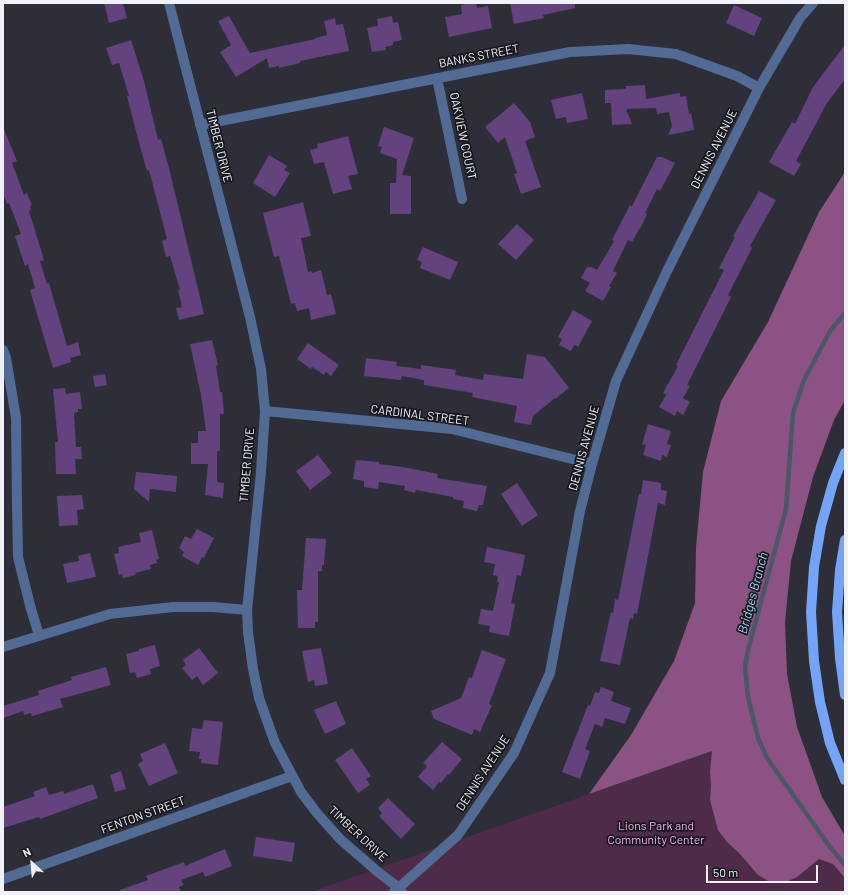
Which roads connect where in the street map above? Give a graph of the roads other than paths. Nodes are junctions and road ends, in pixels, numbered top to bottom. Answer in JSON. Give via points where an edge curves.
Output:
{"nodes":[{"id":1,"x":168,"y":3,"type":"edge"},
{"id":2,"x":813,"y":3,"type":"edge"},
{"id":3,"x":437,"y":78,"type":"junction"},
{"id":4,"x":759,"y":88,"type":"junction"},
{"id":5,"x":200,"y":125,"type":"junction"},
{"id":6,"x":462,"y":199,"type":"dead end"},
{"id":7,"x":3,"y":350,"type":"edge"},
{"id":8,"x":265,"y":411,"type":"junction"},
{"id":9,"x":845,"y":453,"type":"edge"},
{"id":10,"x":592,"y":464,"type":"junction"},
{"id":11,"x":845,"y":540,"type":"edge"},
{"id":12,"x":247,"y":610,"type":"junction"},
{"id":13,"x":39,"y":635,"type":"junction"},
{"id":14,"x":3,"y":646,"type":"edge"},
{"id":15,"x":845,"y":695,"type":"edge"},
{"id":16,"x":292,"y":776,"type":"junction"},
{"id":17,"x":845,"y":780,"type":"edge"},
{"id":18,"x":3,"y":879,"type":"edge"},
{"id":19,"x":398,"y":891,"type":"edge"}],
"edges":[{"from":1,"to":5,"type":"street","name":"TIMBER DRIVE"},
{"from":2,"to":4,"type":"street","name":"DENNIS AVENUE","via":[[800,18]]},
{"from":3,"to":4,"type":"street","name":"BANKS STREET","via":[[570,52],[628,49],[676,54],[737,76]]},
{"from":3,"to":5,"type":"street","name":"BANKS STREET"},
{"from":3,"to":6,"type":"street","name":"OAKVIEW COURT"},
{"from":4,"to":10,"type":"street","name":"DENNIS AVENUE","via":[[667,271],[616,381]]},
{"from":5,"to":8,"type":"street","name":"TIMBER DRIVE","via":[[253,332],[261,370]]},
{"from":7,"to":13,"type":"street","via":[[16,418],[18,558]]},
{"from":8,"to":10,"type":"street","name":"CARDINAL STREET","via":[[452,430]]},
{"from":8,"to":12,"type":"street","name":"TIMBER DRIVE"},
{"from":9,"to":17,"type":"main road","via":[[833,483],[821,526],[814,567],[811,612],[820,702],[830,743]]},
{"from":10,"to":19,"type":"street","name":"DENNIS AVENUE","via":[[580,512],[550,673],[514,753],[458,835]]},
{"from":11,"to":15,"type":"main road","via":[[837,612]]},
{"from":12,"to":13,"type":"street","via":[[213,607],[165,608],[110,614]]},
{"from":12,"to":16,"type":"street","name":"TIMBER DRIVE","via":[[252,662],[260,698],[275,743]]},
{"from":13,"to":14,"type":"street"},
{"from":16,"to":18,"type":"street","name":"FENTON STREET"},
{"from":16,"to":19,"type":"street","name":"TIMBER DRIVE","via":[[316,812],[340,839]]}]}
